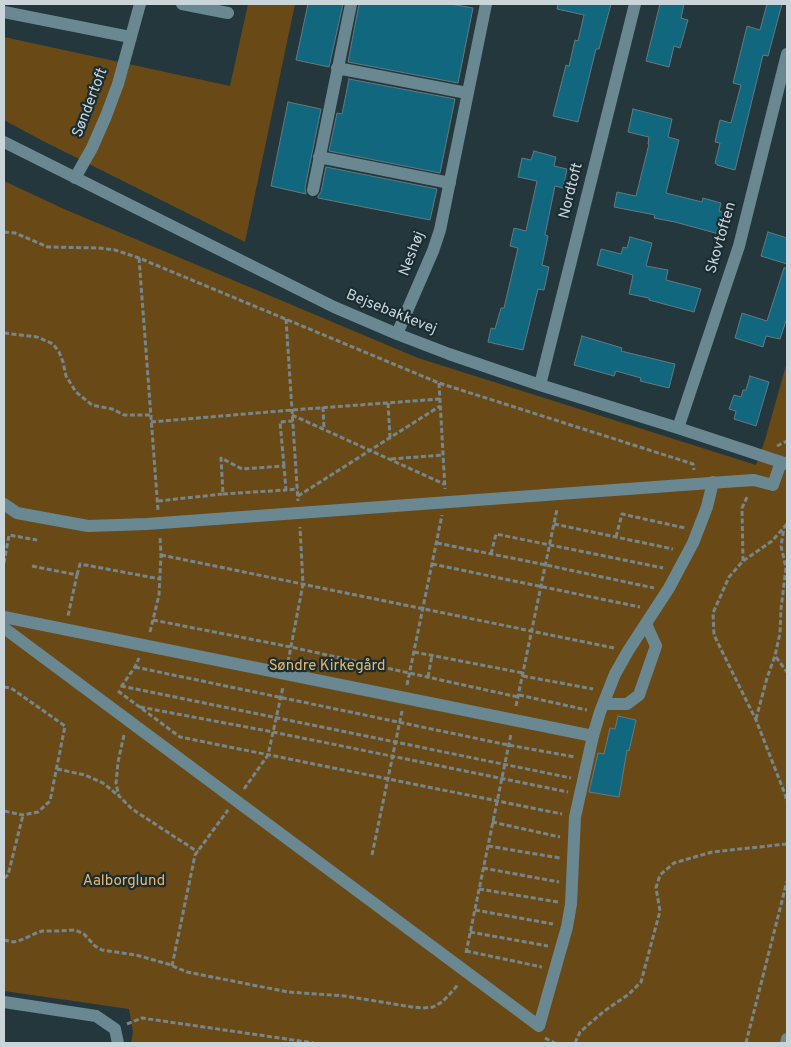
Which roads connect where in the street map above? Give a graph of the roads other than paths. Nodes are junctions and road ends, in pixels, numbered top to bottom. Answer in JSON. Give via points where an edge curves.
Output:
{"nodes":[{"id":1,"x":140,"y":4,"type":"edge"},
{"id":2,"x":182,"y":4,"type":"edge"},
{"id":3,"x":351,"y":4,"type":"edge"},
{"id":4,"x":486,"y":4,"type":"edge"},
{"id":5,"x":635,"y":4,"type":"edge"},
{"id":6,"x":23,"y":10,"type":"edge"},
{"id":7,"x":4,"y":12,"type":"edge"},
{"id":8,"x":228,"y":13,"type":"dead end"},
{"id":9,"x":130,"y":37,"type":"junction"},
{"id":10,"x":787,"y":54,"type":"edge"},
{"id":11,"x":337,"y":68,"type":"junction"},
{"id":12,"x":467,"y":93,"type":"junction"},
{"id":13,"x":4,"y":142,"type":"edge"},
{"id":14,"x":319,"y":157,"type":"junction"},
{"id":15,"x":75,"y":178,"type":"junction"},
{"id":16,"x":450,"y":184,"type":"junction"},
{"id":17,"x":313,"y":190,"type":"dead end"},
{"id":18,"x":397,"y":334,"type":"junction"},
{"id":19,"x":540,"y":385,"type":"junction"},
{"id":20,"x":678,"y":428,"type":"junction"},
{"id":21,"x":784,"y":463,"type":"edge"},
{"id":22,"x":713,"y":482,"type":"junction"},
{"id":23,"x":4,"y":504,"type":"edge"},
{"id":24,"x":4,"y":617,"type":"edge"},
{"id":25,"x":21,"y":620,"type":"junction"},
{"id":26,"x":646,"y":624,"type":"junction"},
{"id":27,"x":4,"y":627,"type":"edge"},
{"id":28,"x":604,"y":703,"type":"junction"},
{"id":29,"x":593,"y":736,"type":"junction"},
{"id":30,"x":4,"y":1002,"type":"edge"},
{"id":31,"x":787,"y":1039,"type":"edge"},
{"id":32,"x":118,"y":1043,"type":"edge"},
{"id":33,"x":786,"y":1043,"type":"edge"}],
"edges":[{"from":1,"to":9,"type":"street","name":"Søndertoft"},
{"from":2,"to":8,"type":"street"},
{"from":3,"to":11,"type":"street"},
{"from":4,"to":12,"type":"street","name":"Neshøj"},
{"from":5,"to":19,"type":"street","name":"Nordtoft"},
{"from":6,"to":7,"type":"street"},
{"from":6,"to":9,"type":"street"},
{"from":9,"to":15,"type":"street","name":"Søndertoft","via":[[106,116]]},
{"from":10,"to":20,"type":"street","name":"Skovtoften","via":[[739,246]]},
{"from":11,"to":12,"type":"street"},
{"from":11,"to":14,"type":"street"},
{"from":12,"to":16,"type":"street","name":"Neshøj"},
{"from":13,"to":15,"type":"street","name":"Bejsebakkevej"},
{"from":14,"to":16,"type":"street"},
{"from":14,"to":17,"type":"street"},
{"from":15,"to":18,"type":"street","name":"Bejsebakkevej","via":[[334,307]]},
{"from":16,"to":18,"type":"street","name":"Neshøj","via":[[433,251]]},
{"from":18,"to":19,"type":"street","name":"Bejsebakkevej"},
{"from":19,"to":20,"type":"street","name":"Bejsebakkevej"},
{"from":20,"to":21,"type":"street","name":"Bejsebakkevej"},
{"from":21,"to":22,"type":"street","via":[[773,485],[754,480]]},
{"from":22,"to":23,"type":"street","via":[[88,526],[17,513]]},
{"from":22,"to":26,"type":"street","via":[[707,508],[688,552]]},
{"from":24,"to":25,"type":"street"},
{"from":25,"to":27,"type":"street"},
{"from":25,"to":29,"type":"street"},
{"from":26,"to":28,"type":"street","via":[[615,674]]},
{"from":26,"to":28,"type":"street","via":[[656,646],[639,695],[627,704]]},
{"from":27,"to":29,"type":"street","via":[[539,1026],[567,927],[576,817]]},
{"from":28,"to":29,"type":"street"},
{"from":30,"to":32,"type":"street","via":[[96,1016],[115,1029]]},
{"from":31,"to":33,"type":"street"}]}
